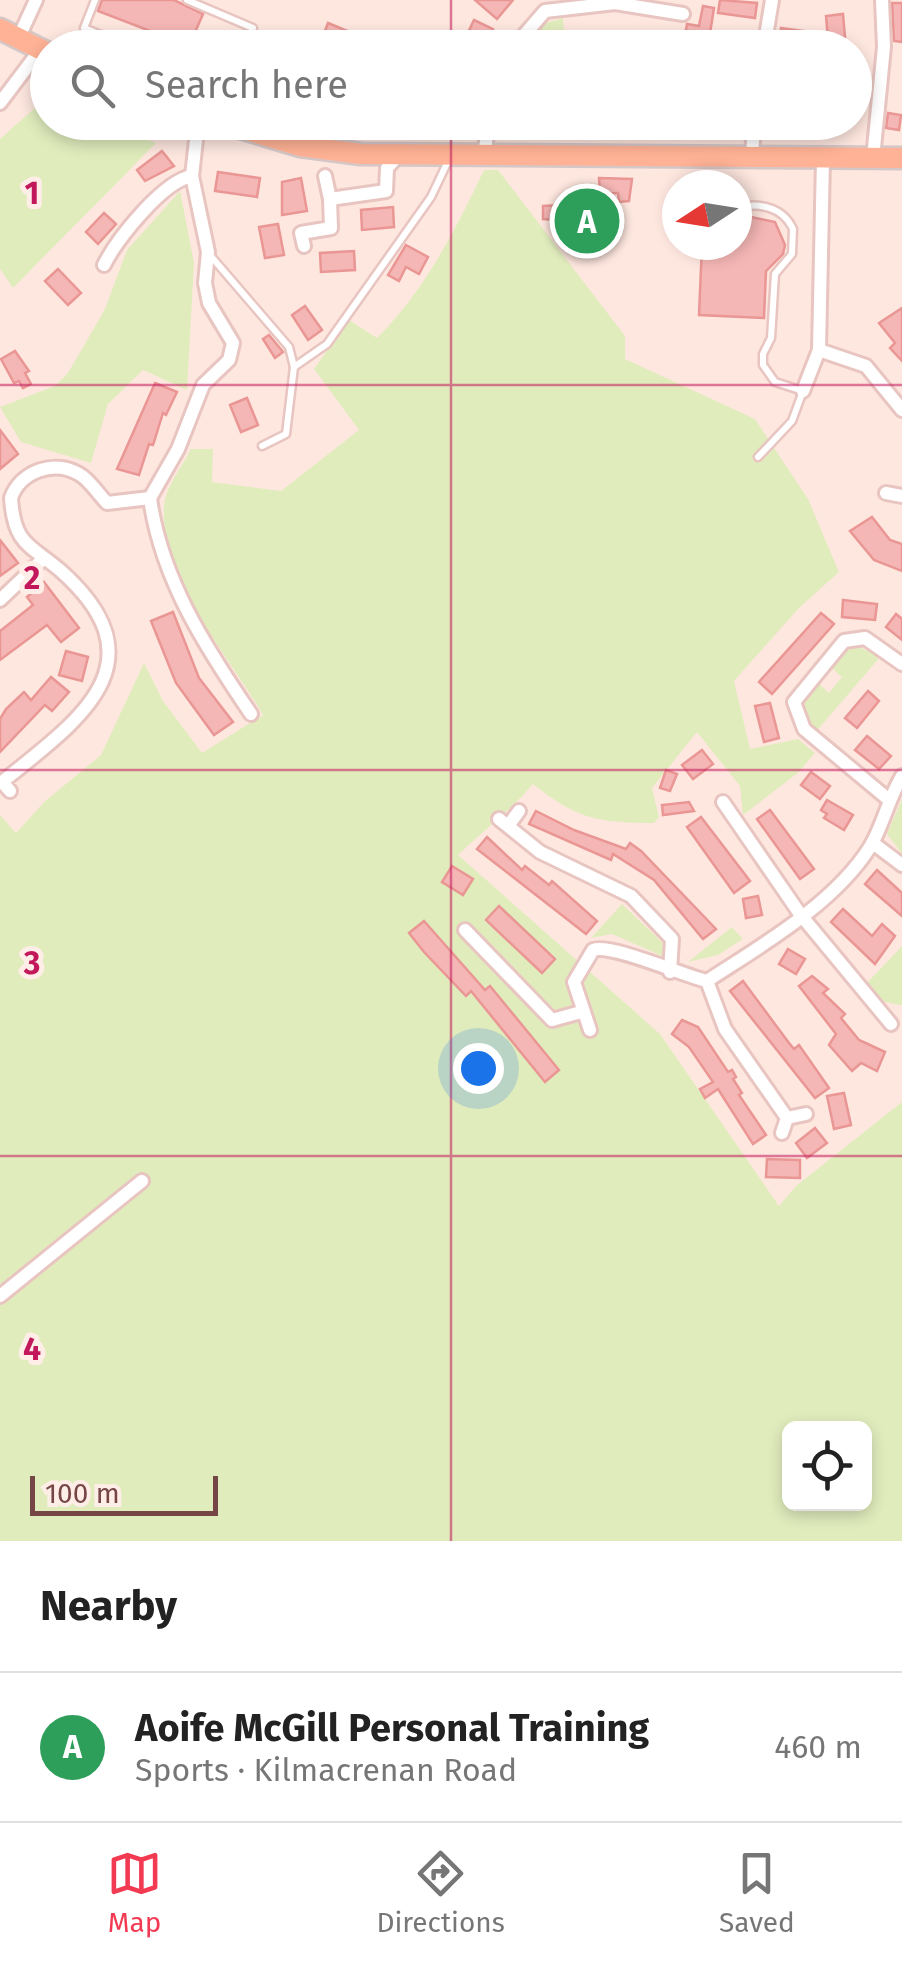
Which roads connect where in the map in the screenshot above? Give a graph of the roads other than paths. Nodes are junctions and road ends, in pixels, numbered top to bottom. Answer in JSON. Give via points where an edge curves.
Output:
{"nodes":[{"id":1,"x":36,"y":0,"type":"edge"},
{"id":2,"x":94,"y":0,"type":"edge"},
{"id":3,"x":187,"y":0,"type":"edge"},
{"id":4,"x":772,"y":0,"type":"edge"},
{"id":5,"x":882,"y":0,"type":"edge"},
{"id":6,"x":682,"y":14,"type":"dead end"},
{"id":7,"x":89,"y":30,"type":"edge"},
{"id":8,"x":252,"y":30,"type":"edge"},
{"id":9,"x":529,"y":30,"type":"edge"},
{"id":10,"x":767,"y":30,"type":"edge"},
{"id":11,"x":9,"y":34,"type":"edge"},
{"id":12,"x":30,"y":68,"type":"edge"},
{"id":13,"x":0,"y":103,"type":"edge"},
{"id":14,"x":196,"y":140,"type":"edge"},
{"id":15,"x":280,"y":140,"type":"edge"},
{"id":16,"x":486,"y":140,"type":"edge"},
{"id":17,"x":753,"y":140,"type":"edge"},
{"id":18,"x":399,"y":155,"type":"junction"},
{"id":19,"x":450,"y":155,"type":"junction"},
{"id":20,"x":484,"y":155,"type":"junction"},
{"id":21,"x":752,"y":158,"type":"junction"},
{"id":22,"x":873,"y":158,"type":"junction"},
{"id":23,"x":902,"y":158,"type":"edge"},
{"id":24,"x":823,"y":159,"type":"junction"},
{"id":25,"x":192,"y":176,"type":"junction"},
{"id":26,"x":325,"y":176,"type":"dead end"},
{"id":27,"x":330,"y":199,"type":"junction"},
{"id":28,"x":752,"y":207,"type":"edge"},
{"id":29,"x":304,"y":246,"type":"dead end"},
{"id":30,"x":208,"y":252,"type":"junction"},
{"id":31,"x":104,"y":265,"type":"dead end"},
{"id":32,"x":819,"y":350,"type":"junction"},
{"id":33,"x":294,"y":367,"type":"junction"},
{"id":34,"x":803,"y":391,"type":"junction"},
{"id":35,"x":902,"y":410,"type":"edge"},
{"id":36,"x":262,"y":446,"type":"dead end"},
{"id":37,"x":758,"y":457,"type":"dead end"},
{"id":38,"x":886,"y":493,"type":"dead end"},
{"id":39,"x":902,"y":496,"type":"edge"},
{"id":40,"x":150,"y":498,"type":"junction"},
{"id":41,"x":42,"y":560,"type":"junction"},
{"id":42,"x":0,"y":600,"type":"edge"},
{"id":43,"x":902,"y":664,"type":"edge"},
{"id":44,"x":251,"y":714,"type":"dead end"},
{"id":45,"x":902,"y":776,"type":"edge"},
{"id":46,"x":10,"y":790,"type":"dead end"},
{"id":47,"x":888,"y":799,"type":"junction"},
{"id":48,"x":724,"y":802,"type":"dead end"},
{"id":49,"x":519,"y":811,"type":"dead end"},
{"id":50,"x":873,"y":843,"type":"junction"},
{"id":51,"x":902,"y":865,"type":"edge"},
{"id":52,"x":800,"y":914,"type":"junction"},
{"id":53,"x":465,"y":930,"type":"dead end"},
{"id":54,"x":670,"y":972,"type":"junction"},
{"id":55,"x":707,"y":981,"type":"junction"},
{"id":56,"x":581,"y":1012,"type":"junction"},
{"id":57,"x":890,"y":1024,"type":"dead end"},
{"id":58,"x":590,"y":1030,"type":"dead end"},
{"id":59,"x":806,"y":1114,"type":"dead end"},
{"id":60,"x":786,"y":1118,"type":"junction"},
{"id":61,"x":782,"y":1132,"type":"dead end"},
{"id":62,"x":142,"y":1181,"type":"dead end"},
{"id":63,"x":0,"y":1296,"type":"edge"}],
"edges":[{"from":1,"to":11,"type":"street"},
{"from":2,"to":7,"type":"lane","via":[[84,28]]},
{"from":3,"to":8,"type":"lane"},
{"from":4,"to":10,"type":"street"},
{"from":5,"to":22,"type":"street"},
{"from":6,"to":9,"type":"street","via":[[616,3],[545,11]]},
{"from":12,"to":13,"type":"street"},
{"from":14,"to":25,"type":"street"},
{"from":15,"to":18,"type":"main road"},
{"from":16,"to":20,"type":"street"},
{"from":17,"to":21,"type":"street"},
{"from":18,"to":19,"type":"main road"},
{"from":18,"to":27,"type":"street","via":[[387,168],[386,191]]},
{"from":19,"to":20,"type":"main road"},
{"from":19,"to":33,"type":"lane","via":[[432,198],[326,344]]},
{"from":20,"to":21,"type":"main road"},
{"from":21,"to":24,"type":"main road"},
{"from":22,"to":23,"type":"main road"},
{"from":22,"to":24,"type":"main road"},
{"from":24,"to":32,"type":"street"},
{"from":25,"to":30,"type":"street"},
{"from":25,"to":31,"type":"street","via":[[156,200]]},
{"from":26,"to":27,"type":"street"},
{"from":27,"to":29,"type":"street","via":[[332,228],[302,233]]},
{"from":28,"to":34,"type":"lane","via":[[777,210],[793,229],[792,254],[775,274],[771,338],[762,354],[775,382]]},
{"from":30,"to":33,"type":"lane","via":[[289,347]]},
{"from":30,"to":40,"type":"street","via":[[210,303],[233,344],[228,360],[203,385]]},
{"from":32,"to":34,"type":"street"},
{"from":32,"to":35,"type":"street","via":[[866,366]]},
{"from":33,"to":36,"type":"lane","via":[[286,434]]},
{"from":34,"to":37,"type":"lane","via":[[792,421]]},
{"from":38,"to":39,"type":"street"},
{"from":40,"to":41,"type":"street","via":[[107,503],[80,474],[60,468],[24,477],[11,498],[12,514]]},
{"from":40,"to":44,"type":"street","via":[[192,622]]},
{"from":41,"to":42,"type":"street"},
{"from":41,"to":46,"type":"street","via":[[104,622],[110,660],[94,700],[2,782]]},
{"from":43,"to":47,"type":"street","via":[[866,638],[844,641],[794,702],[804,729]]},
{"from":45,"to":47,"type":"street"},
{"from":47,"to":50,"type":"street"},
{"from":48,"to":52,"type":"street"},
{"from":49,"to":54,"type":"street","via":[[503,823],[540,852],[630,896],[672,939]]},
{"from":50,"to":51,"type":"street"},
{"from":50,"to":52,"type":"street","via":[[828,894]]},
{"from":52,"to":55,"type":"street"},
{"from":52,"to":57,"type":"street"},
{"from":53,"to":56,"type":"street","via":[[552,1020]]},
{"from":54,"to":55,"type":"street"},
{"from":54,"to":56,"type":"street","via":[[616,948],[593,950],[574,982]]},
{"from":55,"to":60,"type":"street","via":[[725,1029]]},
{"from":56,"to":58,"type":"street"},
{"from":59,"to":60,"type":"street"},
{"from":60,"to":61,"type":"street"},
{"from":62,"to":63,"type":"street"}]}
